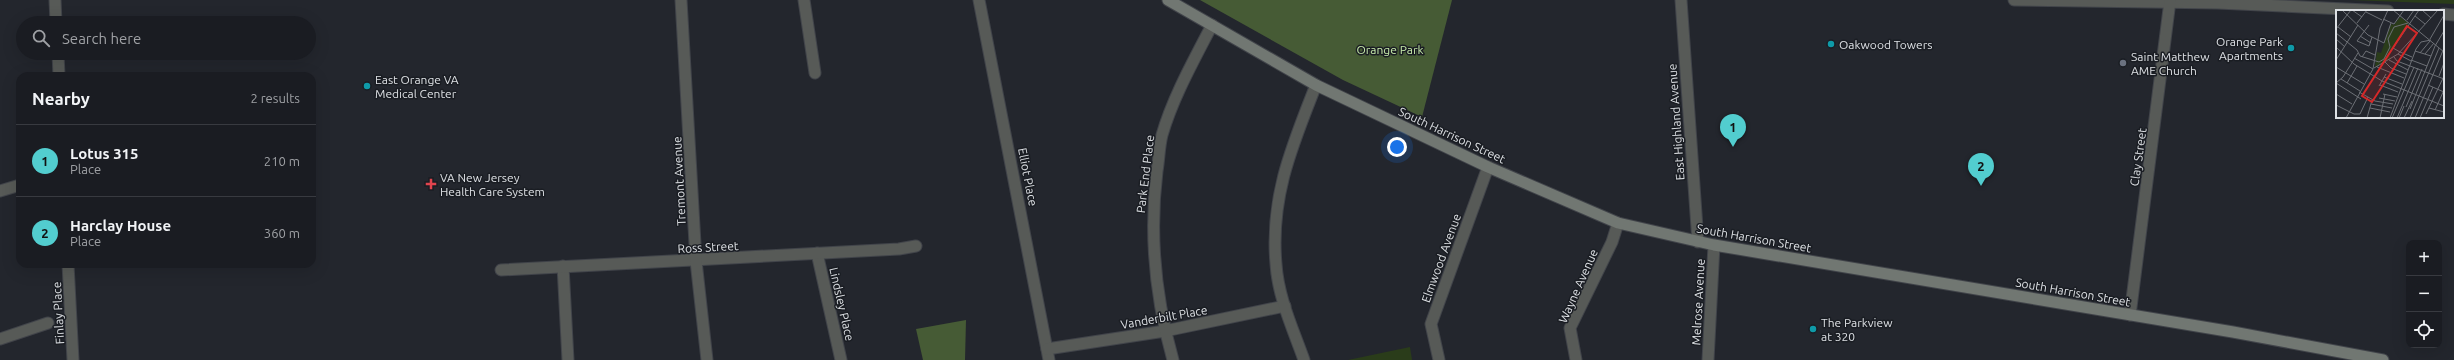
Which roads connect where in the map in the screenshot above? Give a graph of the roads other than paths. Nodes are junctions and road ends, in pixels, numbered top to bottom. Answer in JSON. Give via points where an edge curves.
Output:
{"nodes":[{"id":1,"x":55,"y":0,"type":"edge"},
{"id":2,"x":681,"y":0,"type":"edge"},
{"id":3,"x":804,"y":0,"type":"edge"},
{"id":4,"x":979,"y":0,"type":"edge"},
{"id":5,"x":1168,"y":0,"type":"edge"},
{"id":6,"x":1681,"y":0,"type":"edge"},
{"id":7,"x":2014,"y":0,"type":"edge"},
{"id":8,"x":2170,"y":1,"type":"junction"},
{"id":9,"x":2366,"y":10,"type":"edge"},
{"id":10,"x":2444,"y":14,"type":"edge"},
{"id":11,"x":2454,"y":15,"type":"edge"},
{"id":12,"x":56,"y":16,"type":"edge"},
{"id":13,"x":1212,"y":25,"type":"junction"},
{"id":14,"x":58,"y":60,"type":"edge"},
{"id":15,"x":59,"y":72,"type":"edge"},
{"id":16,"x":815,"y":73,"type":"dead end"},
{"id":17,"x":1316,"y":85,"type":"junction"},
{"id":18,"x":1488,"y":167,"type":"junction"},
{"id":19,"x":16,"y":187,"type":"edge"},
{"id":20,"x":0,"y":191,"type":"edge"},
{"id":21,"x":1618,"y":223,"type":"junction"},
{"id":22,"x":1698,"y":242,"type":"junction"},
{"id":23,"x":1714,"y":245,"type":"junction"},
{"id":24,"x":916,"y":246,"type":"dead end"},
{"id":25,"x":817,"y":253,"type":"junction"},
{"id":26,"x":696,"y":261,"type":"junction"},
{"id":27,"x":563,"y":266,"type":"junction"},
{"id":28,"x":68,"y":268,"type":"edge"},
{"id":29,"x":501,"y":270,"type":"dead end"},
{"id":30,"x":1285,"y":306,"type":"junction"},
{"id":31,"x":2130,"y":315,"type":"junction"},
{"id":32,"x":48,"y":323,"type":"dead end"},
{"id":33,"x":1165,"y":331,"type":"junction"},
{"id":34,"x":0,"y":339,"type":"edge"},
{"id":35,"x":1048,"y":355,"type":"edge"},
{"id":36,"x":73,"y":360,"type":"edge"},
{"id":37,"x":568,"y":360,"type":"edge"},
{"id":38,"x":707,"y":360,"type":"edge"},
{"id":39,"x":842,"y":360,"type":"edge"},
{"id":40,"x":1173,"y":360,"type":"edge"},
{"id":41,"x":1304,"y":360,"type":"edge"},
{"id":42,"x":1439,"y":360,"type":"edge"},
{"id":43,"x":1576,"y":360,"type":"edge"},
{"id":44,"x":1708,"y":360,"type":"edge"},
{"id":45,"x":2382,"y":360,"type":"edge"}],
"edges":[{"from":1,"to":12,"type":"street"},
{"from":2,"to":26,"type":"street","name":"Tremont Avenue"},
{"from":3,"to":16,"type":"street"},
{"from":4,"to":35,"type":"street","name":"Elliot Place"},
{"from":5,"to":13,"type":"main road","name":"South Harrison Street"},
{"from":6,"to":22,"type":"street","name":"East Highland Avenue"},
{"from":7,"to":8,"type":"street","via":[[2097,3]]},
{"from":8,"to":9,"type":"street"},
{"from":8,"to":31,"type":"street","name":"Clay Street"},
{"from":10,"to":11,"type":"street"},
{"from":13,"to":17,"type":"main road","name":"South Harrison Street"},
{"from":13,"to":33,"type":"street","name":"Park End Place","via":[[1176,98],[1162,136],[1152,211],[1154,264]]},
{"from":14,"to":15,"type":"street"},
{"from":17,"to":18,"type":"main road","name":"South Harrison Street"},
{"from":17,"to":30,"type":"street","via":[[1286,163],[1275,216],[1276,265]]},
{"from":18,"to":21,"type":"main road","name":"South Harrison Street"},
{"from":18,"to":42,"type":"street","name":"Elmwood Avenue","via":[[1431,324]]},
{"from":19,"to":20,"type":"street"},
{"from":21,"to":22,"type":"main road","name":"South Harrison Street"},
{"from":21,"to":43,"type":"street","name":"Wayne Avenue","via":[[1612,242],[1570,328]]},
{"from":22,"to":23,"type":"main road","name":"South Harrison Street"},
{"from":23,"to":31,"type":"main road","name":"South Harrison Street"},
{"from":23,"to":44,"type":"street","name":"Melrose Avenue"},
{"from":24,"to":25,"type":"street","name":"Ross Street"},
{"from":25,"to":26,"type":"street","name":"Ross Street"},
{"from":25,"to":39,"type":"street","name":"Lindsley Place"},
{"from":26,"to":27,"type":"street","name":"Ross Street"},
{"from":26,"to":38,"type":"street","name":"Tremont Avenue"},
{"from":27,"to":29,"type":"street","name":"Ross Street"},
{"from":27,"to":37,"type":"street"},
{"from":28,"to":36,"type":"street","name":"Finlay Place"},
{"from":30,"to":33,"type":"street","name":"Vanderbilt Place"},
{"from":30,"to":41,"type":"street"},
{"from":31,"to":45,"type":"main road","name":"South Harrison Street"},
{"from":32,"to":34,"type":"street"},
{"from":33,"to":35,"type":"street","name":"Vanderbilt Place"},
{"from":33,"to":40,"type":"street","name":"Park End Place"}]}
